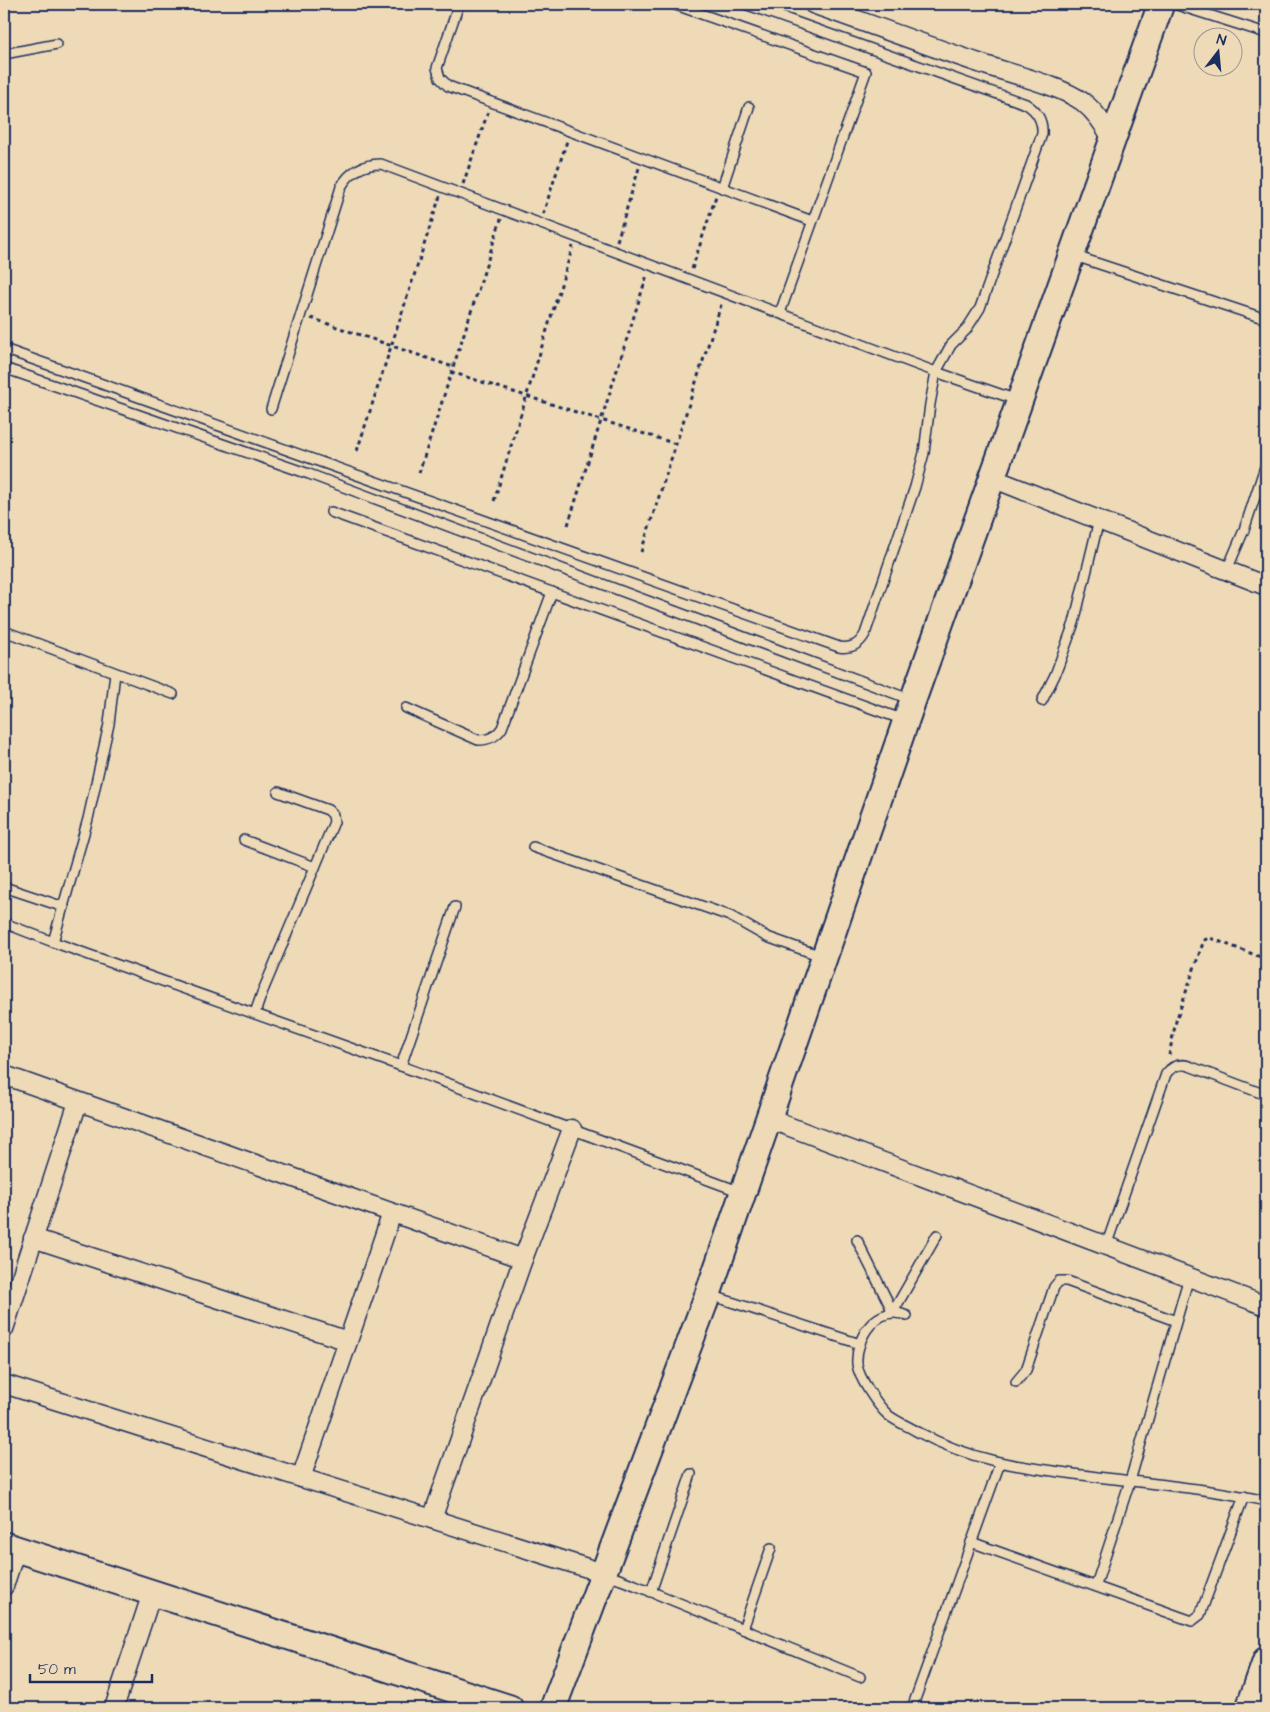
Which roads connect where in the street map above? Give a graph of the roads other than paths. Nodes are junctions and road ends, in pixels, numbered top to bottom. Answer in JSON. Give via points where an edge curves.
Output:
{"nodes":[{"id":1,"x":459,"y":4,"type":"edge"},
{"id":2,"x":673,"y":4,"type":"edge"},
{"id":3,"x":744,"y":4,"type":"edge"},
{"id":4,"x":813,"y":4,"type":"edge"},
{"id":5,"x":1161,"y":4,"type":"edge"},
{"id":6,"x":1174,"y":4,"type":"edge"},
{"id":7,"x":1266,"y":33,"type":"edge"},
{"id":8,"x":57,"y":44,"type":"dead end"},
{"id":9,"x":4,"y":54,"type":"edge"},
{"id":10,"x":749,"y":107,"type":"dead end"},
{"id":11,"x":1113,"y":141,"type":"junction"},
{"id":12,"x":721,"y":187,"type":"junction"},
{"id":13,"x":812,"y":221,"type":"junction"},
{"id":14,"x":1072,"y":256,"type":"junction"},
{"id":15,"x":780,"y":313,"type":"junction"},
{"id":16,"x":1266,"y":319,"type":"edge"},
{"id":17,"x":4,"y":349,"type":"edge"},
{"id":18,"x":4,"y":368,"type":"edge"},
{"id":19,"x":936,"y":372,"type":"junction"},
{"id":20,"x":1020,"y":401,"type":"junction"},
{"id":21,"x":271,"y":409,"type":"dead end"},
{"id":22,"x":1266,"y":464,"type":"edge"},
{"id":23,"x":992,"y":478,"type":"junction"},
{"id":24,"x":331,"y":512,"type":"dead end"},
{"id":25,"x":1099,"y":520,"type":"junction"},
{"id":26,"x":1227,"y":570,"type":"junction"},
{"id":27,"x":1266,"y":586,"type":"edge"},
{"id":28,"x":552,"y":592,"type":"junction"},
{"id":29,"x":4,"y":632,"type":"edge"},
{"id":30,"x":115,"y":673,"type":"junction"},
{"id":31,"x":173,"y":694,"type":"dead end"},
{"id":32,"x":1042,"y":701,"type":"dead end"},
{"id":33,"x":406,"y":708,"type":"dead end"},
{"id":34,"x":909,"y":710,"type":"junction"},
{"id":35,"x":278,"y":792,"type":"dead end"},
{"id":36,"x":244,"y":840,"type":"dead end"},
{"id":37,"x":533,"y":847,"type":"dead end"},
{"id":38,"x":315,"y":867,"type":"junction"},
{"id":39,"x":4,"y":887,"type":"edge"},
{"id":40,"x":64,"y":907,"type":"junction"},
{"id":41,"x":455,"y":907,"type":"dead end"},
{"id":42,"x":4,"y":923,"type":"edge"},
{"id":43,"x":53,"y":942,"type":"junction"},
{"id":44,"x":824,"y":957,"type":"junction"},
{"id":45,"x":255,"y":1014,"type":"junction"},
{"id":46,"x":401,"y":1066,"type":"junction"},
{"id":47,"x":4,"y":1075,"type":"edge"},
{"id":48,"x":1266,"y":1096,"type":"edge"},
{"id":49,"x":78,"y":1102,"type":"junction"},
{"id":50,"x":769,"y":1119,"type":"junction"},
{"id":51,"x":572,"y":1129,"type":"junction"},
{"id":52,"x":744,"y":1192,"type":"junction"},
{"id":53,"x":392,"y":1213,"type":"junction"},
{"id":54,"x":937,"y":1235,"type":"dead end"},
{"id":55,"x":33,"y":1238,"type":"junction"},
{"id":56,"x":857,"y":1240,"type":"dead end"},
{"id":57,"x":1106,"y":1246,"type":"junction"},
{"id":58,"x":523,"y":1259,"type":"junction"},
{"id":59,"x":1189,"y":1277,"type":"junction"},
{"id":60,"x":708,"y":1294,"type":"junction"},
{"id":61,"x":1266,"y":1306,"type":"edge"},
{"id":62,"x":893,"y":1312,"type":"junction"},
{"id":63,"x":907,"y":1316,"type":"dead end"},
{"id":64,"x":1176,"y":1321,"type":"junction"},
{"id":65,"x":4,"y":1328,"type":"edge"},
{"id":66,"x":348,"y":1341,"type":"junction"},
{"id":67,"x":860,"y":1344,"type":"junction"},
{"id":68,"x":1016,"y":1382,"type":"dead end"},
{"id":69,"x":4,"y":1384,"type":"edge"},
{"id":70,"x":1000,"y":1463,"type":"junction"},
{"id":71,"x":691,"y":1474,"type":"dead end"},
{"id":72,"x":301,"y":1478,"type":"junction"},
{"id":73,"x":1130,"y":1481,"type":"junction"},
{"id":74,"x":1244,"y":1496,"type":"junction"},
{"id":75,"x":1266,"y":1500,"type":"edge"},
{"id":76,"x":432,"y":1519,"type":"junction"},
{"id":77,"x":972,"y":1542,"type":"junction"},
{"id":78,"x":10,"y":1547,"type":"edge"},
{"id":79,"x":771,"y":1548,"type":"dead end"},
{"id":80,"x":603,"y":1573,"type":"junction"},
{"id":81,"x":1096,"y":1585,"type":"junction"},
{"id":82,"x":4,"y":1586,"type":"edge"},
{"id":83,"x":651,"y":1592,"type":"junction"},
{"id":84,"x":152,"y":1593,"type":"junction"},
{"id":85,"x":743,"y":1629,"type":"junction"},
{"id":86,"x":1266,"y":1660,"type":"edge"},
{"id":87,"x":860,"y":1677,"type":"dead end"},
{"id":88,"x":1254,"y":1703,"type":"edge"},
{"id":89,"x":114,"y":1708,"type":"edge"},
{"id":90,"x":510,"y":1708,"type":"edge"},
{"id":91,"x":553,"y":1708,"type":"edge"},
{"id":92,"x":912,"y":1708,"type":"edge"}],
"edges":[{"from":1,"to":12,"type":"lane","via":[[438,63],[438,74],[443,83]]},
{"from":2,"to":13,"type":"lane","via":[[866,72]]},
{"from":3,"to":19,"type":"lane","via":[[1026,104],[1039,116],[1042,134],[983,300],[971,323],[951,346]]},
{"from":4,"to":11,"type":"street","via":[[1060,90],[1092,110]]},
{"from":5,"to":11,"type":"street"},
{"from":6,"to":7,"type":"lane"},
{"from":8,"to":9,"type":"lane"},
{"from":10,"to":12,"type":"lane"},
{"from":11,"to":14,"type":"street"},
{"from":12,"to":13,"type":"lane"},
{"from":13,"to":15,"type":"lane"},
{"from":14,"to":16,"type":"lane"},
{"from":14,"to":20,"type":"street"},
{"from":15,"to":19,"type":"lane"},
{"from":15,"to":21,"type":"lane","via":[[381,164],[364,166],[350,174],[339,194]]},
{"from":17,"to":19,"type":"lane","via":[[845,648],[857,644],[865,634],[915,487],[924,453]]},
{"from":18,"to":34,"type":"lane","via":[[309,474]]},
{"from":19,"to":20,"type":"lane"},
{"from":20,"to":23,"type":"street"},
{"from":22,"to":26,"type":"lane"},
{"from":23,"to":25,"type":"street"},
{"from":23,"to":34,"type":"street"},
{"from":24,"to":28,"type":"lane"},
{"from":25,"to":26,"type":"street"},
{"from":25,"to":32,"type":"lane","via":[[1074,623]]},
{"from":26,"to":27,"type":"street"},
{"from":28,"to":33,"type":"lane","via":[[498,734],[478,740]]},
{"from":28,"to":34,"type":"lane"},
{"from":29,"to":30,"type":"lane"},
{"from":30,"to":31,"type":"lane"},
{"from":30,"to":40,"type":"lane","via":[[109,724]]},
{"from":34,"to":44,"type":"street"},
{"from":35,"to":38,"type":"lane","via":[[328,810],[333,815],[333,825]]},
{"from":36,"to":38,"type":"lane"},
{"from":37,"to":44,"type":"lane","via":[[730,916],[767,937]]},
{"from":38,"to":45,"type":"lane"},
{"from":39,"to":40,"type":"lane"},
{"from":40,"to":43,"type":"lane"},
{"from":41,"to":46,"type":"lane"},
{"from":42,"to":43,"type":"lane"},
{"from":43,"to":45,"type":"lane"},
{"from":44,"to":50,"type":"street"},
{"from":45,"to":46,"type":"lane"},
{"from":46,"to":51,"type":"lane"},
{"from":47,"to":49,"type":"street"},
{"from":48,"to":57,"type":"lane","via":[[1185,1064],[1169,1071]]},
{"from":49,"to":53,"type":"street"},
{"from":49,"to":55,"type":"street"},
{"from":50,"to":52,"type":"street"},
{"from":50,"to":57,"type":"street"},
{"from":51,"to":52,"type":"lane"},
{"from":51,"to":58,"type":"street"},
{"from":52,"to":60,"type":"street"},
{"from":53,"to":58,"type":"street"},
{"from":53,"to":66,"type":"street"},
{"from":54,"to":62,"type":"lane"},
{"from":55,"to":65,"type":"street"},
{"from":55,"to":66,"type":"street"},
{"from":56,"to":62,"type":"lane"},
{"from":57,"to":59,"type":"street"},
{"from":58,"to":76,"type":"street"},
{"from":59,"to":61,"type":"street"},
{"from":59,"to":64,"type":"lane"},
{"from":60,"to":67,"type":"lane"},
{"from":60,"to":80,"type":"street"},
{"from":62,"to":63,"type":"lane"},
{"from":62,"to":67,"type":"lane","via":[[878,1317]]},
{"from":64,"to":68,"type":"lane","via":[[1067,1281],[1059,1281],[1054,1287],[1026,1370]]},
{"from":64,"to":73,"type":"lane"},
{"from":66,"to":72,"type":"street"},
{"from":67,"to":70,"type":"lane","via":[[858,1371],[888,1415],[952,1448]]},
{"from":69,"to":72,"type":"street"},
{"from":70,"to":73,"type":"lane"},
{"from":70,"to":77,"type":"lane"},
{"from":71,"to":83,"type":"lane"},
{"from":72,"to":76,"type":"street"},
{"from":73,"to":74,"type":"lane"},
{"from":73,"to":81,"type":"lane"},
{"from":74,"to":75,"type":"lane"},
{"from":74,"to":81,"type":"lane","via":[[1200,1615],[1195,1620]]},
{"from":76,"to":80,"type":"street"},
{"from":77,"to":81,"type":"lane"},
{"from":77,"to":92,"type":"lane"},
{"from":78,"to":82,"type":"street"},
{"from":78,"to":84,"type":"street"},
{"from":79,"to":85,"type":"lane"},
{"from":80,"to":83,"type":"lane"},
{"from":80,"to":91,"type":"street"},
{"from":83,"to":85,"type":"lane"},
{"from":84,"to":89,"type":"street"},
{"from":84,"to":90,"type":"street"},
{"from":85,"to":87,"type":"lane"},
{"from":86,"to":88,"type":"street"}]}
